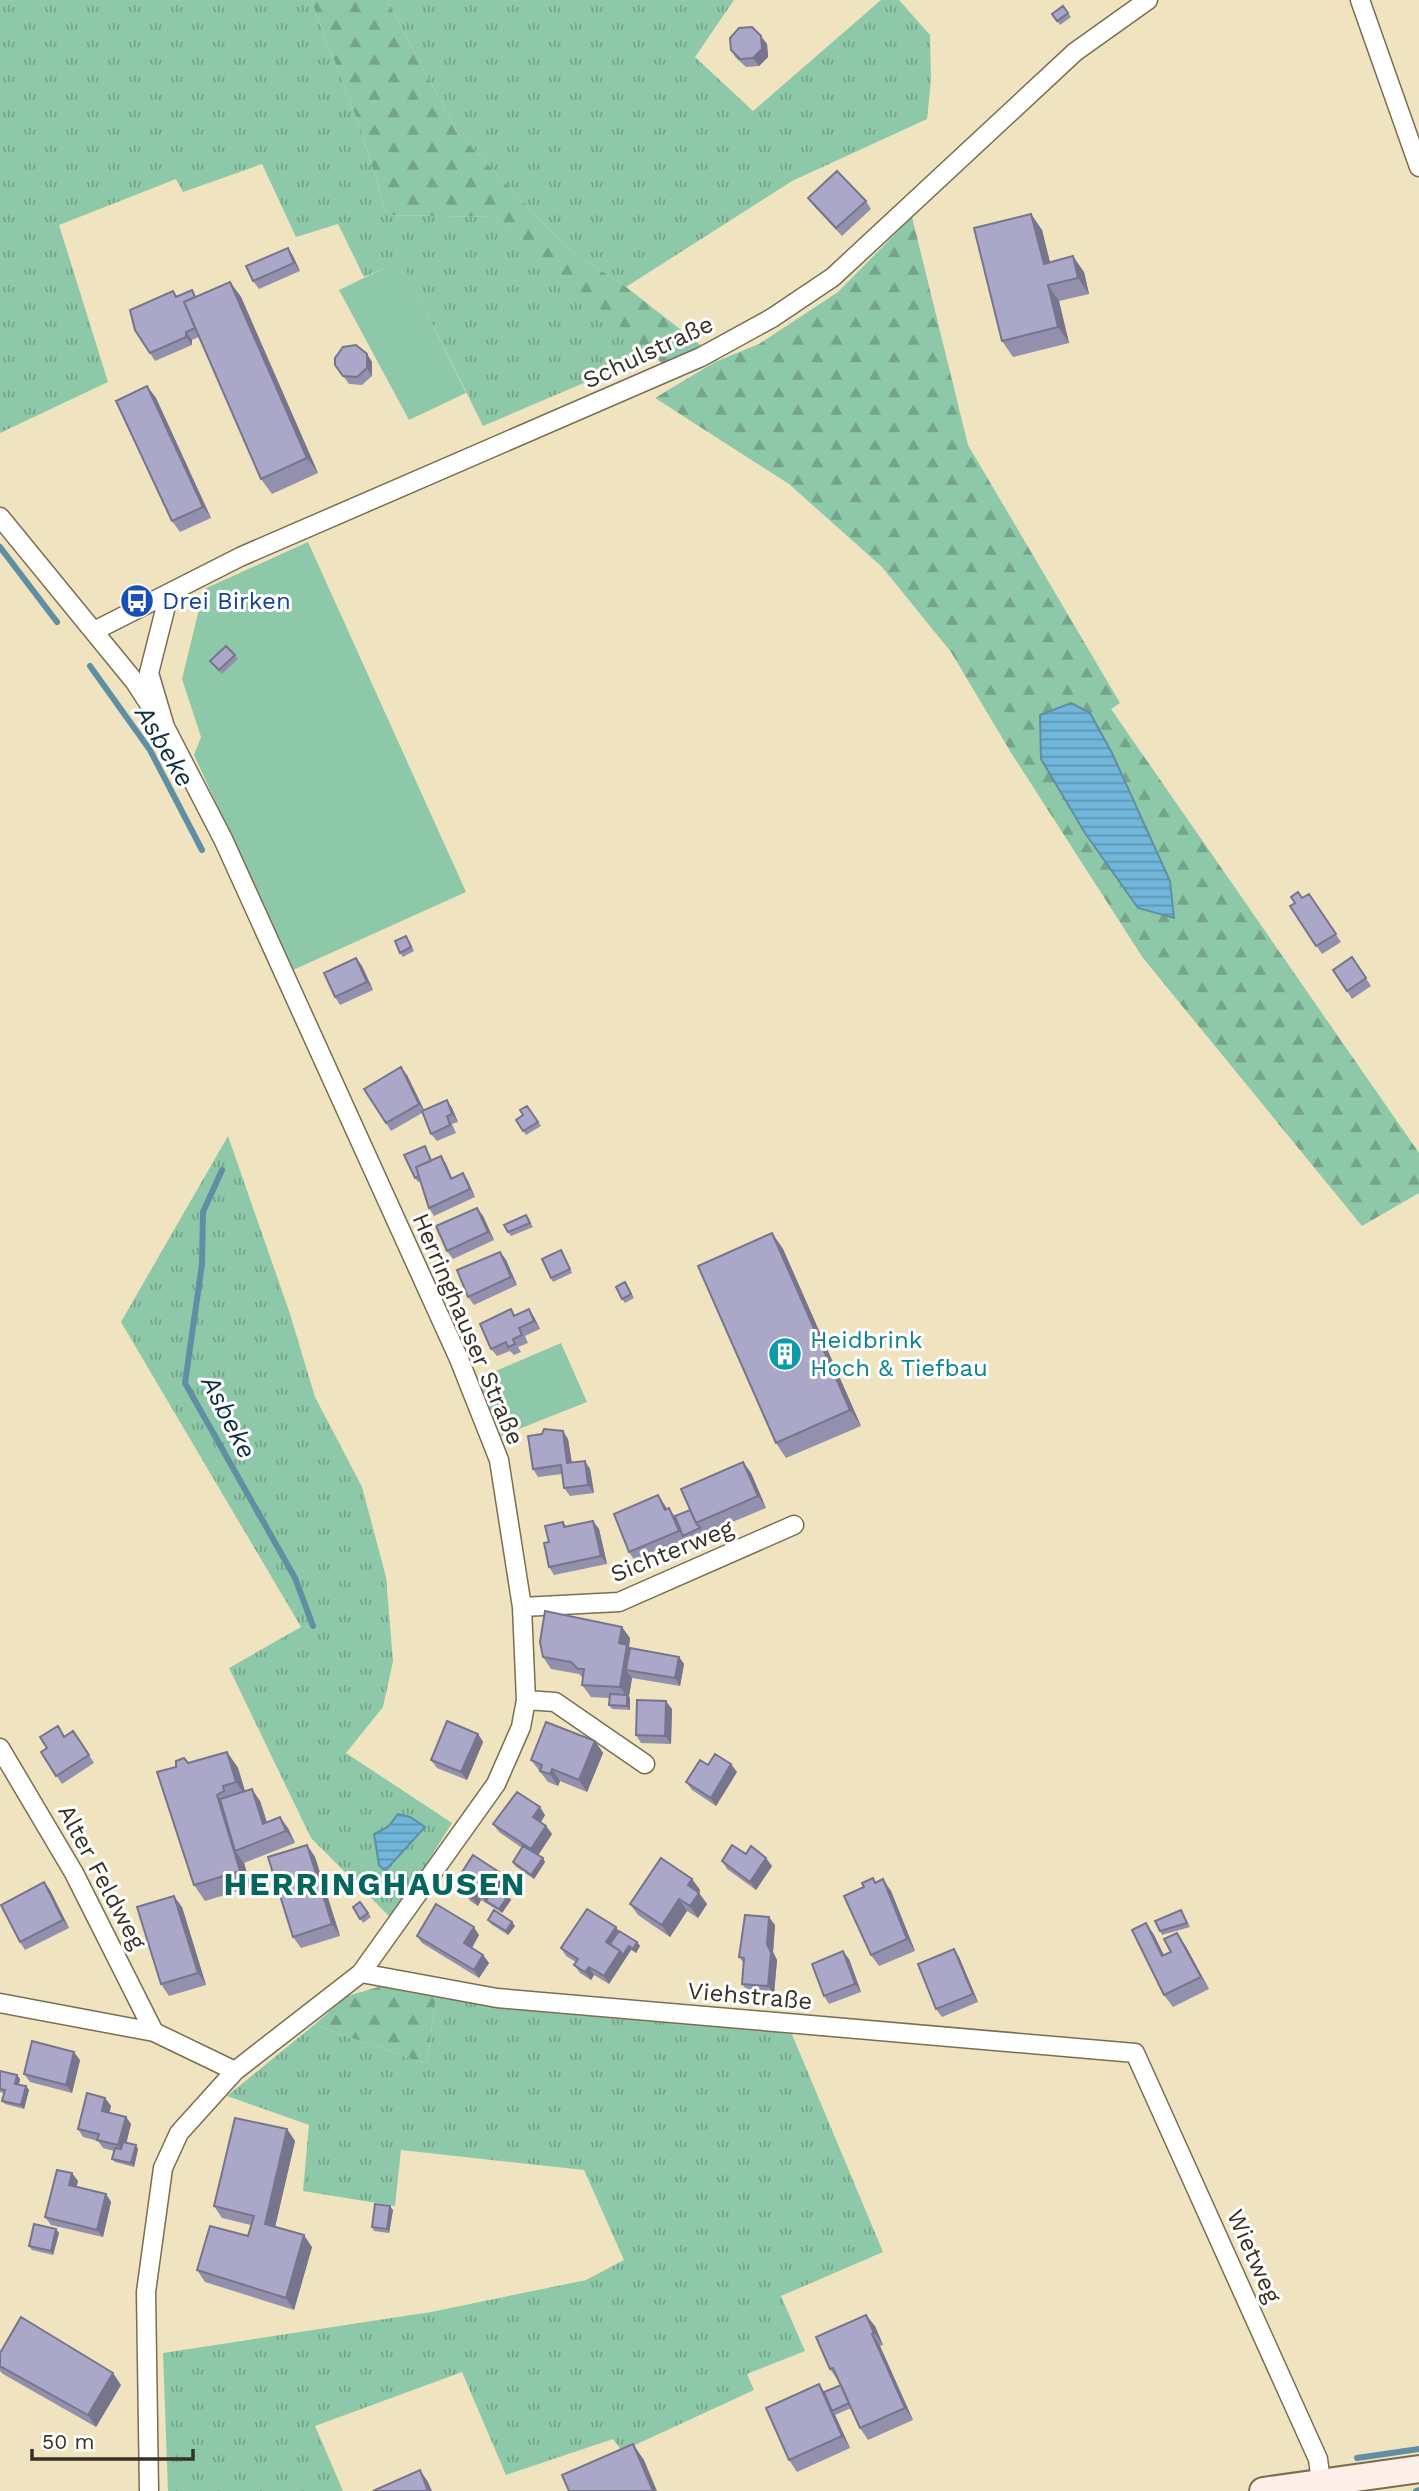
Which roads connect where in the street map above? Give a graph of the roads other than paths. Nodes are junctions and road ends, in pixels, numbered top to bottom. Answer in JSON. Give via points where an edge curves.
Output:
{"nodes":[{"id":1,"x":1148,"y":0,"type":"edge"},
{"id":2,"x":1360,"y":0,"type":"edge"},
{"id":3,"x":1419,"y":167,"type":"edge"},
{"id":4,"x":0,"y":517,"type":"edge"},
{"id":5,"x":169,"y":594,"type":"junction"},
{"id":6,"x":94,"y":631,"type":"junction"},
{"id":7,"x":165,"y":727,"type":"junction"},
{"id":8,"x":794,"y":1525,"type":"dead end"},
{"id":9,"x":522,"y":1607,"type":"junction"},
{"id":10,"x":526,"y":1700,"type":"junction"},
{"id":11,"x":0,"y":1748,"type":"edge"},
{"id":12,"x":645,"y":1763,"type":"dead end"},
{"id":13,"x":361,"y":1973,"type":"junction"},
{"id":14,"x":0,"y":2003,"type":"edge"},
{"id":15,"x":154,"y":2032,"type":"junction"},
{"id":16,"x":1135,"y":2053,"type":"joint"},
{"id":17,"x":236,"y":2071,"type":"junction"},
{"id":18,"x":1419,"y":2469,"type":"edge"},
{"id":19,"x":1321,"y":2482,"type":"junction"},
{"id":20,"x":149,"y":2491,"type":"edge"},
{"id":21,"x":1263,"y":2491,"type":"edge"}],
"edges":[{"from":1,"to":5,"type":"street","name":"Schulstraße","via":[[1075,52],[834,277],[772,318],[701,357],[240,557]]},
{"from":2,"to":3,"type":"street"},
{"from":4,"to":6,"type":"street","name":"Herringhauser Straße"},
{"from":5,"to":6,"type":"street","name":"Schulstraße"},
{"from":5,"to":7,"type":"street","name":"Herringhauser Straße","via":[[149,673]]},
{"from":6,"to":7,"type":"street","name":"Herringhauser Straße"},
{"from":7,"to":9,"type":"street","name":"Herringhauser Straße","via":[[223,839],[464,1370],[499,1460]]},
{"from":8,"to":9,"type":"street","name":"Sichterweg","via":[[619,1602]]},
{"from":9,"to":10,"type":"street","name":"Herringhauser Straße"},
{"from":10,"to":12,"type":"street","via":[[555,1702]]},
{"from":10,"to":13,"type":"street","name":"Herringhauser Straße","via":[[521,1727],[496,1784]]},
{"from":11,"to":15,"type":"street","name":"Alter Feldweg","via":[[74,1873]]},
{"from":13,"to":16,"type":"street","name":"Viehstraße","via":[[497,1998]]},
{"from":13,"to":17,"type":"street","name":"Herringhauser Straße"},
{"from":14,"to":15,"type":"street"},
{"from":15,"to":17,"type":"street"},
{"from":16,"to":19,"type":"street","name":"Wietweg","via":[[1318,2459]]},
{"from":17,"to":20,"type":"street","name":"Herringhauser Straße","via":[[178,2133],[163,2168],[146,2292]]},
{"from":18,"to":19,"type":"main road"},
{"from":19,"to":21,"type":"main road"}]}
